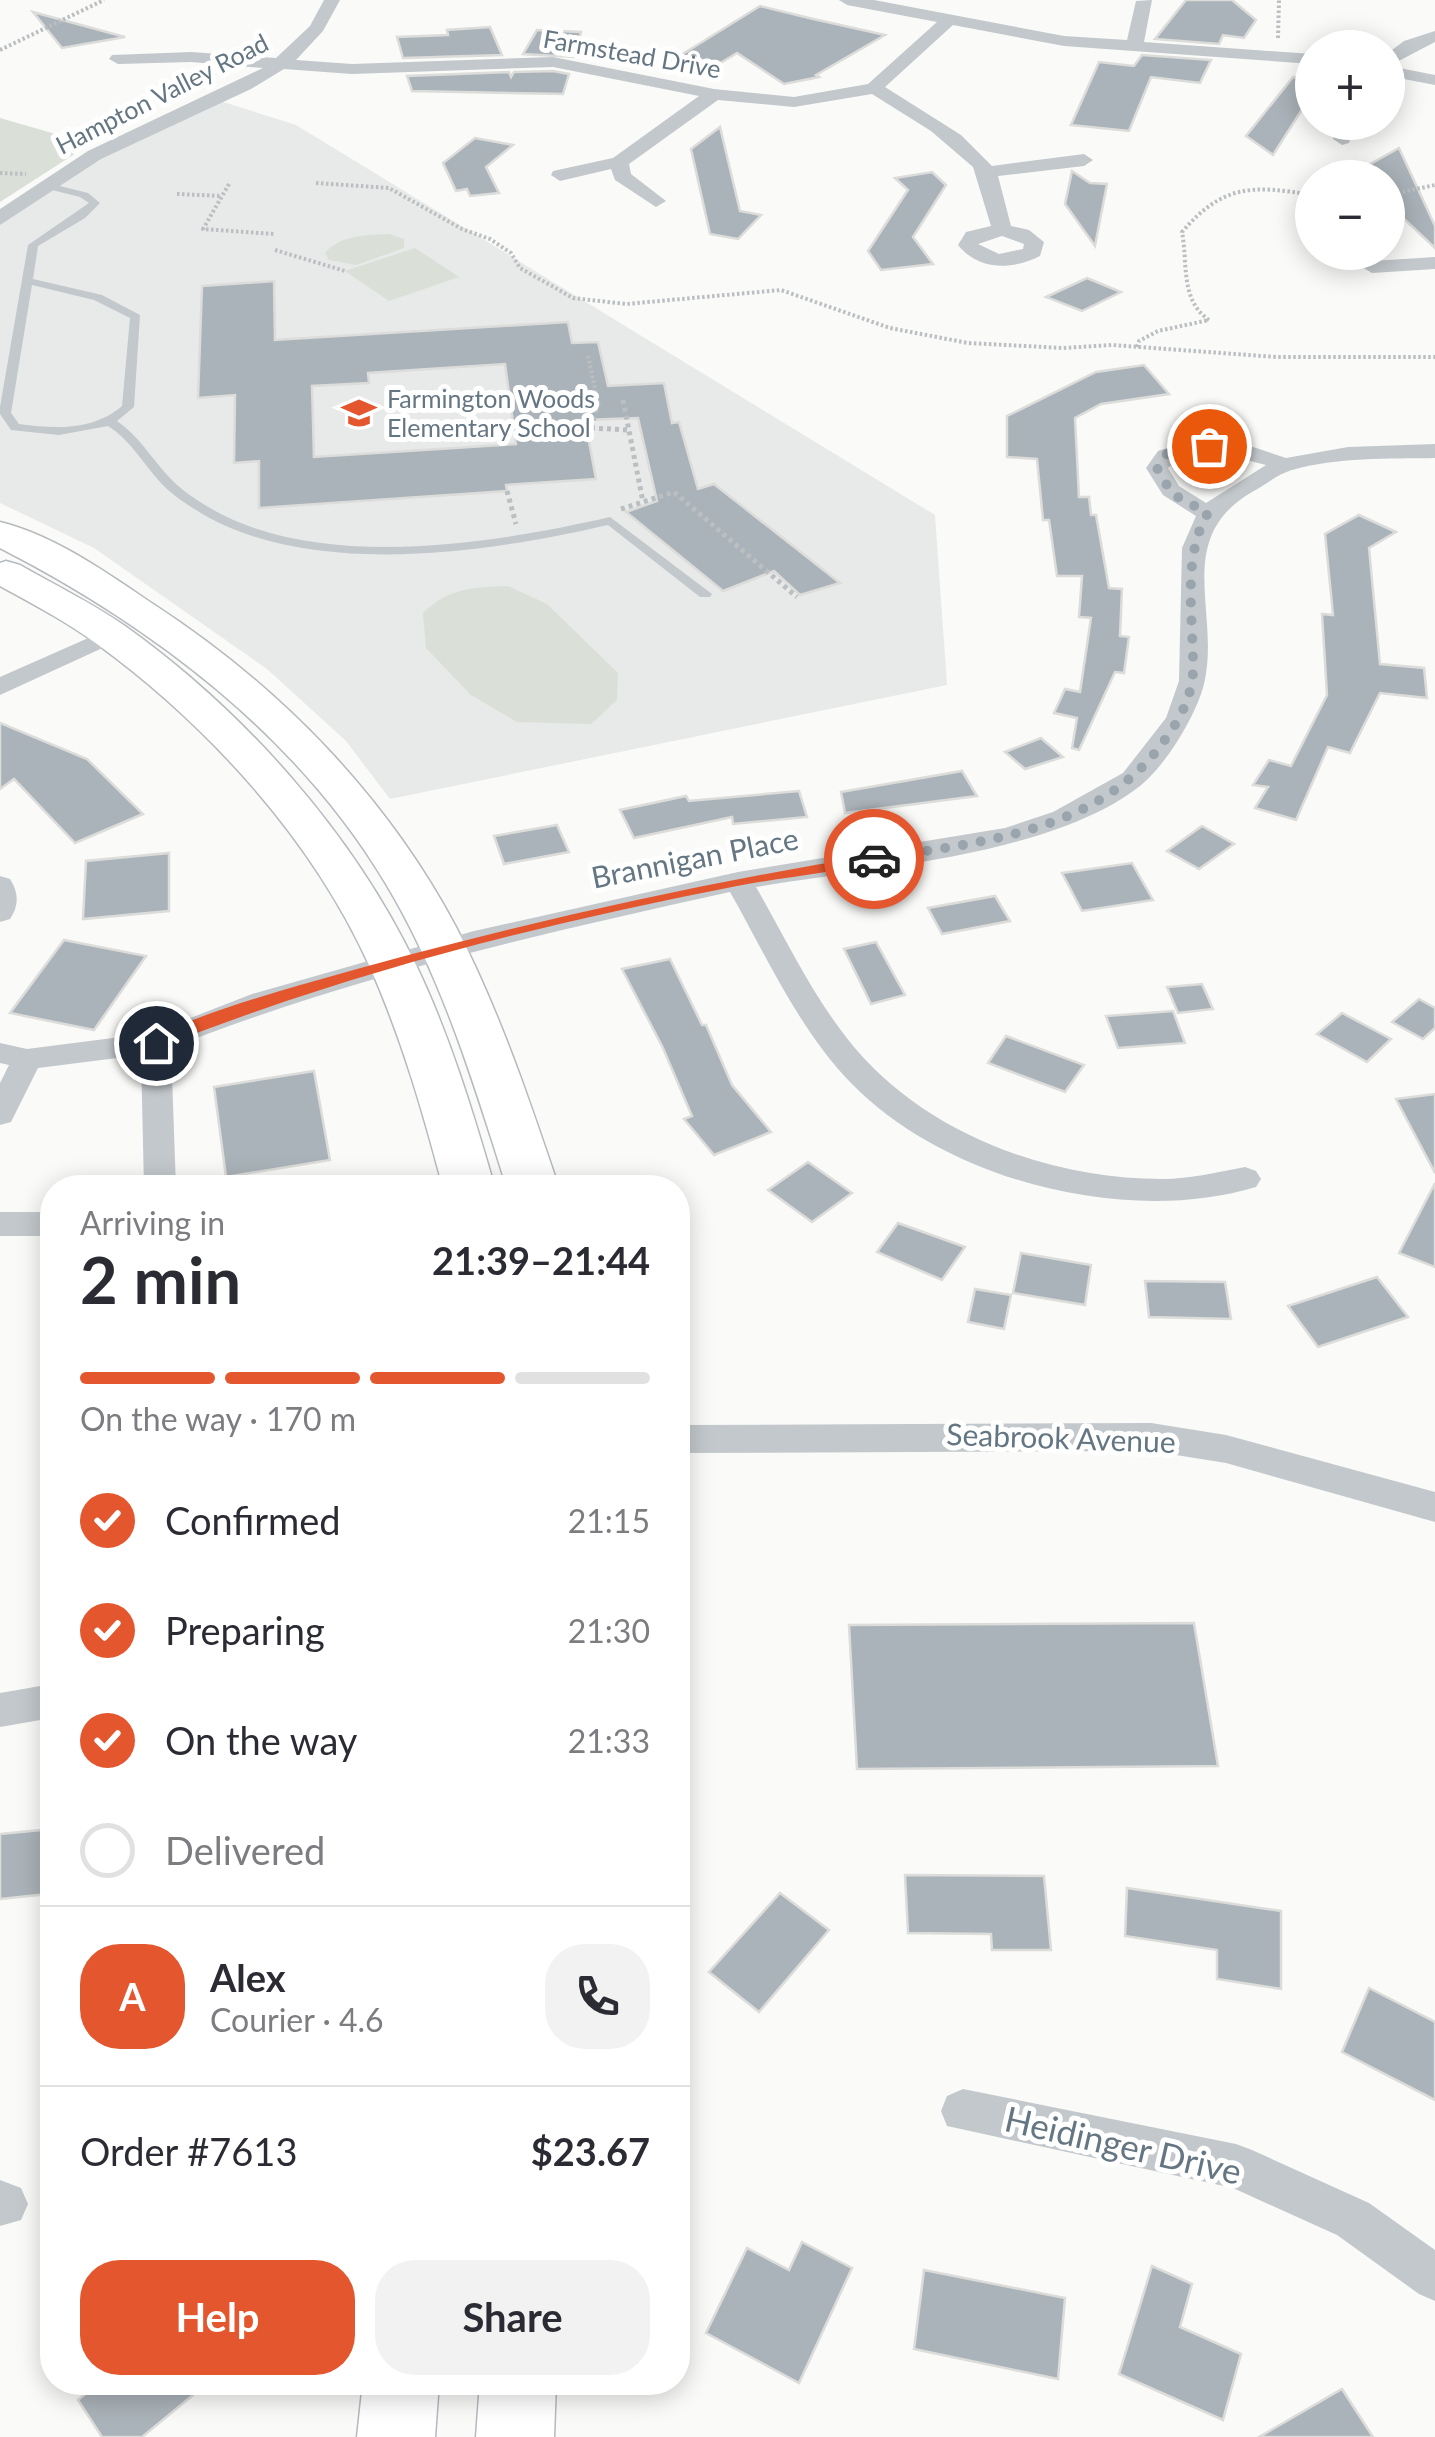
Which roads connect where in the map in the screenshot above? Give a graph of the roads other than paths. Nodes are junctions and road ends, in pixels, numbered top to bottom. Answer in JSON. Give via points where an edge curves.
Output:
{"nodes":[{"id":1,"x":332,"y":0,"type":"edge"},
{"id":2,"x":847,"y":0,"type":"edge"},
{"id":3,"x":1144,"y":1,"type":"edge"},
{"id":4,"x":948,"y":21,"type":"junction"},
{"id":5,"x":1435,"y":36,"type":"edge"},
{"id":6,"x":1134,"y":48,"type":"junction"},
{"id":7,"x":1405,"y":49,"type":"edge"},
{"id":8,"x":1295,"y":58,"type":"edge"},
{"id":9,"x":118,"y":59,"type":"dead end"},
{"id":10,"x":281,"y":63,"type":"junction"},
{"id":11,"x":1405,"y":74,"type":"edge"},
{"id":12,"x":1435,"y":80,"type":"edge"},
{"id":13,"x":874,"y":88,"type":"junction"},
{"id":14,"x":714,"y":94,"type":"junction"},
{"id":15,"x":1084,"y":160,"type":"dead end"},
{"id":16,"x":620,"y":162,"type":"junction"},
{"id":17,"x":988,"y":172,"type":"junction"},
{"id":18,"x":560,"y":174,"type":"dead end"},
{"id":19,"x":38,"y":179,"type":"junction"},
{"id":20,"x":656,"y":200,"type":"dead end"},
{"id":21,"x":0,"y":219,"type":"edge"},
{"id":22,"x":1002,"y":230,"type":"dead end"},
{"id":23,"x":1435,"y":262,"type":"edge"},
{"id":24,"x":1405,"y":264,"type":"edge"},
{"id":25,"x":28,"y":280,"type":"junction"},
{"id":26,"x":108,"y":421,"type":"junction"},
{"id":27,"x":1435,"y":451,"type":"edge"},
{"id":28,"x":1283,"y":465,"type":"junction"},
{"id":29,"x":1208,"y":513,"type":"junction"},
{"id":30,"x":0,"y":533,"type":"edge"},
{"id":31,"x":0,"y":570,"type":"edge"},
{"id":32,"x":705,"y":594,"type":"dead end"},
{"id":33,"x":111,"y":635,"type":"junction"},
{"id":34,"x":0,"y":687,"type":"edge"},
{"id":35,"x":738,"y":882,"type":"junction"},
{"id":36,"x":0,"y":885,"type":"edge"},
{"id":37,"x":0,"y":914,"type":"edge"},
{"id":38,"x":442,"y":949,"type":"junction"},
{"id":39,"x":391,"y":961,"type":"junction"},
{"id":40,"x":156,"y":1043,"type":"junction"},
{"id":41,"x":13,"y":1056,"type":"edge"},
{"id":42,"x":0,"y":1114,"type":"edge"},
{"id":43,"x":160,"y":1175,"type":"edge"},
{"id":44,"x":465,"y":1175,"type":"edge"},
{"id":45,"x":528,"y":1175,"type":"edge"},
{"id":46,"x":1245,"y":1179,"type":"dead end"},
{"id":47,"x":0,"y":1224,"type":"edge"},
{"id":48,"x":40,"y":1224,"type":"edge"},
{"id":49,"x":690,"y":1438,"type":"edge"},
{"id":50,"x":1435,"y":1508,"type":"edge"},
{"id":51,"x":40,"y":1703,"type":"edge"},
{"id":52,"x":0,"y":1710,"type":"edge"},
{"id":53,"x":964,"y":2111,"type":"dead end"},
{"id":54,"x":1435,"y":2278,"type":"edge"},
{"id":55,"x":400,"y":2395,"type":"edge"},
{"id":56,"x":517,"y":2395,"type":"edge"},
{"id":57,"x":396,"y":2437,"type":"edge"},
{"id":58,"x":515,"y":2437,"type":"edge"}],
"edges":[{"from":1,"to":10,"type":"street","name":"Hampton Valley Road","via":[[323,22]]},
{"from":2,"to":4,"type":"street"},
{"from":3,"to":6,"type":"street"},
{"from":4,"to":6,"type":"street"},
{"from":4,"to":13,"type":"street","name":"Farmstead Drive"},
{"from":5,"to":7,"type":"street"},
{"from":6,"to":8,"type":"street"},
{"from":9,"to":10,"type":"street","name":"Farmstead Drive"},
{"from":10,"to":14,"type":"street","name":"Farmstead Drive","via":[[393,69],[553,62]]},
{"from":10,"to":19,"type":"street","name":"Hampton Valley Road"},
{"from":11,"to":12,"type":"street"},
{"from":13,"to":14,"type":"street","name":"Farmstead Drive","via":[[794,102]]},
{"from":13,"to":17,"type":"street","via":[[930,121]]},
{"from":14,"to":16,"type":"street"},
{"from":15,"to":17,"type":"street"},
{"from":16,"to":18,"type":"street"},
{"from":16,"to":20,"type":"street","via":[[622,176]]},
{"from":17,"to":22,"type":"street"},
{"from":19,"to":21,"type":"street","name":"Hampton Valley Road"},
{"from":19,"to":25,"type":"lane","via":[[96,203],[33,245]]},
{"from":23,"to":24,"type":"street"},
{"from":25,"to":26,"type":"lane","via":[[90,295],[136,317],[128,407]]},
{"from":25,"to":26,"type":"lane","via":[[5,413],[15,427],[48,432]]},
{"from":26,"to":32,"type":"lane","via":[[132,435],[166,481],[208,512],[263,538],[340,552],[545,538],[610,521]]},
{"from":27,"to":28,"type":"street"},
{"from":28,"to":29,"type":"street"},
{"from":28,"to":29,"type":"street","via":[[1232,447],[1193,446],[1167,454],[1157,468],[1162,480],[1172,494]]},
{"from":29,"to":35,"type":"street","name":"Brannigan Place","via":[[1194,548],[1188,694],[1170,733],[1132,779],[1082,810],[1009,836]]},
{"from":30,"to":38,"type":"main road","via":[[106,589],[248,696],[385,847]]},
{"from":31,"to":33,"type":"main road"},
{"from":33,"to":34,"type":"street"},
{"from":33,"to":39,"type":"main road","via":[[257,770],[344,880]]},
{"from":35,"to":38,"type":"street","name":"Brannigan Place"},
{"from":35,"to":46,"type":"street","via":[[838,1048],[879,1090],[940,1134],[1026,1168],[1093,1184],[1162,1191]]},
{"from":36,"to":37,"type":"street"},
{"from":38,"to":39,"type":"street","name":"Brannigan Place"},
{"from":38,"to":45,"type":"main road"},
{"from":39,"to":40,"type":"street","name":"Brannigan Place"},
{"from":39,"to":44,"type":"main road"},
{"from":40,"to":41,"type":"street","name":"Brannigan Place"},
{"from":40,"to":43,"type":"street"},
{"from":41,"to":42,"type":"street"},
{"from":47,"to":48,"type":"street"},
{"from":49,"to":50,"type":"street","name":"Seabrook Avenue","via":[[1151,1437],[1226,1448]]},
{"from":51,"to":52,"type":"street"},
{"from":53,"to":54,"type":"street","name":"Heidinger Drive","via":[[1236,2166],[1353,2219]]},
{"from":55,"to":57,"type":"main road"},
{"from":56,"to":58,"type":"main road"}]}
